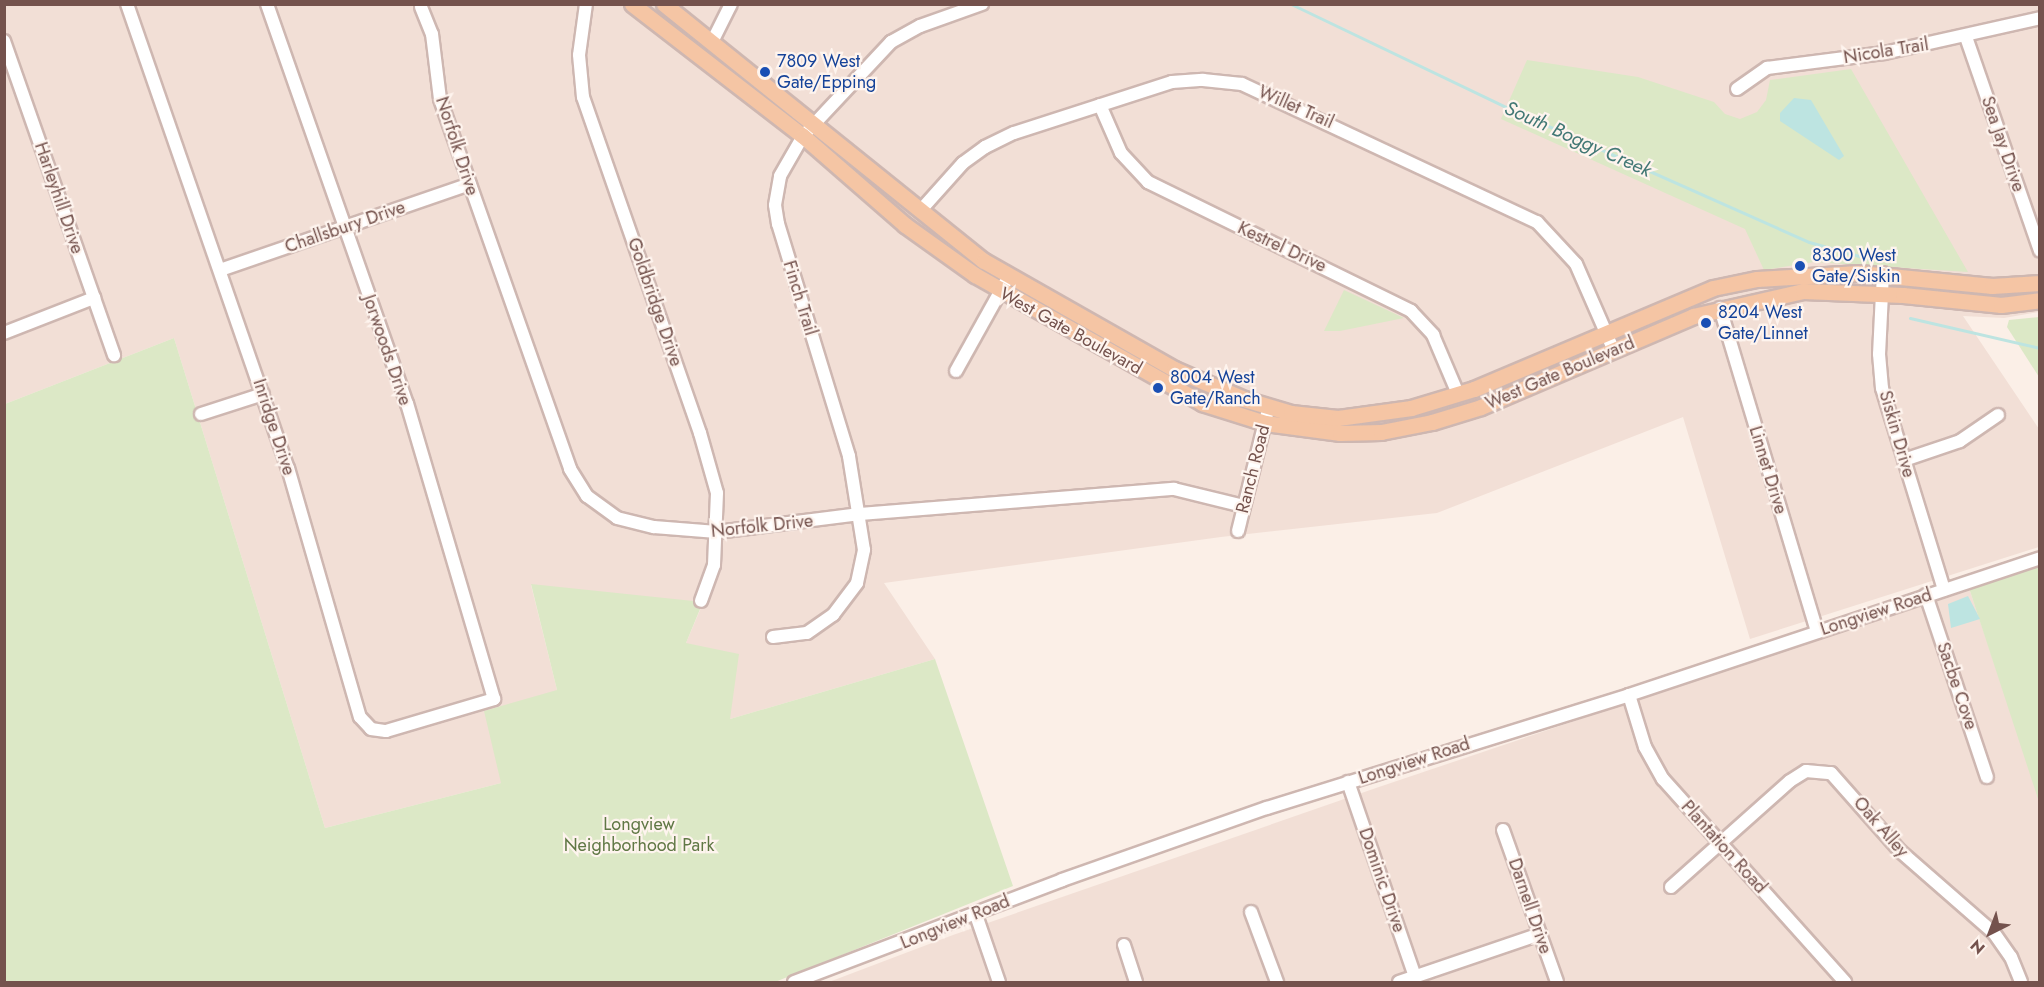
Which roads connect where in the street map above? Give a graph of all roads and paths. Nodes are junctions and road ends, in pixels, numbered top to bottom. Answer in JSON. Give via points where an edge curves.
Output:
{"nodes":[{"id":1,"x":126,"y":4,"type":"edge"},
{"id":2,"x":267,"y":4,"type":"edge"},
{"id":3,"x":586,"y":4,"type":"edge"},
{"id":4,"x":632,"y":4,"type":"edge"},
{"id":5,"x":664,"y":4,"type":"edge"},
{"id":6,"x":731,"y":4,"type":"edge"},
{"id":7,"x":982,"y":4,"type":"edge"},
{"id":8,"x":421,"y":7,"type":"dead end"},
{"id":9,"x":2040,"y":18,"type":"edge"},
{"id":10,"x":1966,"y":37,"type":"junction"},
{"id":11,"x":4,"y":41,"type":"edge"},
{"id":12,"x":711,"y":42,"type":"junction"},
{"id":13,"x":1737,"y":89,"type":"dead end"},
{"id":14,"x":1100,"y":105,"type":"junction"},
{"id":15,"x":815,"y":122,"type":"junction"},
{"id":16,"x":803,"y":136,"type":"junction"},
{"id":17,"x":470,"y":184,"type":"junction"},
{"id":18,"x":920,"y":211,"type":"junction"},
{"id":19,"x":344,"y":227,"type":"junction"},
{"id":20,"x":2040,"y":251,"type":"edge"},
{"id":21,"x":219,"y":270,"type":"junction"},
{"id":22,"x":1883,"y":273,"type":"junction"},
{"id":23,"x":1010,"y":275,"type":"junction"},
{"id":24,"x":2040,"y":283,"type":"edge"},
{"id":25,"x":1001,"y":292,"type":"junction"},
{"id":26,"x":1881,"y":293,"type":"junction"},
{"id":27,"x":94,"y":298,"type":"junction"},
{"id":28,"x":2040,"y":300,"type":"edge"},
{"id":29,"x":1720,"y":308,"type":"junction"},
{"id":30,"x":1606,"y":332,"type":"junction"},
{"id":31,"x":4,"y":333,"type":"edge"},
{"id":32,"x":1614,"y":351,"type":"junction"},
{"id":33,"x":114,"y":355,"type":"dead end"},
{"id":34,"x":956,"y":371,"type":"dead end"},
{"id":35,"x":263,"y":394,"type":"junction"},
{"id":36,"x":1458,"y":394,"type":"junction"},
{"id":37,"x":1269,"y":407,"type":"junction"},
{"id":38,"x":201,"y":414,"type":"dead end"},
{"id":39,"x":1998,"y":415,"type":"dead end"},
{"id":40,"x":1265,"y":423,"type":"junction"},
{"id":41,"x":1904,"y":460,"type":"junction"},
{"id":42,"x":1244,"y":506,"type":"junction"},
{"id":43,"x":860,"y":514,"type":"junction"},
{"id":44,"x":1238,"y":531,"type":"dead end"},
{"id":45,"x":717,"y":532,"type":"junction"},
{"id":46,"x":2040,"y":558,"type":"edge"},
{"id":47,"x":1944,"y":590,"type":"junction"},
{"id":48,"x":1926,"y":595,"type":"junction"},
{"id":49,"x":701,"y":601,"type":"dead end"},
{"id":50,"x":1817,"y":632,"type":"junction"},
{"id":51,"x":773,"y":637,"type":"dead end"},
{"id":52,"x":1629,"y":695,"type":"junction"},
{"id":53,"x":494,"y":699,"type":"joint"},
{"id":54,"x":1987,"y":777,"type":"dead end"},
{"id":55,"x":1348,"y":782,"type":"junction"},
{"id":56,"x":1503,"y":830,"type":"dead end"},
{"id":57,"x":1719,"y":843,"type":"junction"},
{"id":58,"x":1671,"y":887,"type":"dead end"},
{"id":59,"x":1251,"y":912,"type":"dead end"},
{"id":60,"x":976,"y":915,"type":"junction"},
{"id":61,"x":1540,"y":934,"type":"junction"},
{"id":62,"x":1124,"y":945,"type":"dead end"},
{"id":63,"x":1415,"y":977,"type":"junction"},
{"id":64,"x":794,"y":982,"type":"edge"},
{"id":65,"x":999,"y":982,"type":"edge"},
{"id":66,"x":1136,"y":982,"type":"edge"},
{"id":67,"x":1277,"y":982,"type":"edge"},
{"id":68,"x":1399,"y":982,"type":"edge"},
{"id":69,"x":1557,"y":982,"type":"edge"},
{"id":70,"x":1845,"y":982,"type":"edge"},
{"id":71,"x":2021,"y":982,"type":"edge"}],
"edges":[{"from":1,"to":21,"type":"street","name":"Inridge Drive"},
{"from":2,"to":19,"type":"street","name":"Jorwoods Drive"},
{"from":3,"to":45,"type":"street","name":"Goldbridge Drive","via":[[579,55],[583,97],[700,433],[717,493]]},
{"from":4,"to":16,"type":"main road","name":"West Gate Boulevard"},
{"from":5,"to":12,"type":"main road","name":"West Gate Boulevard"},
{"from":6,"to":12,"type":"street"},
{"from":7,"to":15,"type":"street","name":"Finch Trail","via":[[920,26],[891,42]]},
{"from":8,"to":17,"type":"street","name":"Norfolk Drive","via":[[432,34],[440,99]]},
{"from":9,"to":10,"type":"street","name":"Nicola Trail"},
{"from":10,"to":13,"type":"street","name":"Nicola Trail","via":[[1767,68]]},
{"from":10,"to":20,"type":"street","name":"Sea Jay Drive"},
{"from":11,"to":27,"type":"street","name":"Harleyhill Drive"},
{"from":12,"to":15,"type":"main road","name":"West Gate Boulevard"},
{"from":14,"to":18,"type":"street","name":"Willet Trail","via":[[1014,133],[985,147],[954,172]]},
{"from":14,"to":30,"type":"street","name":"Willet Trail","via":[[1157,86],[1190,80],[1242,84],[1272,95],[1537,222],[1576,264]]},
{"from":14,"to":36,"type":"street","name":"Kestrel Drive","via":[[1121,153],[1148,182],[1411,311],[1433,334]]},
{"from":15,"to":16,"type":"street","name":"Finch Trail"},
{"from":15,"to":18,"type":"main road","name":"West Gate Boulevard"},
{"from":16,"to":25,"type":"main road","name":"West Gate Boulevard","via":[[905,225]]},
{"from":16,"to":43,"type":"street","name":"Finch Trail","via":[[784,165],[775,205],[849,456]]},
{"from":17,"to":19,"type":"street","name":"Challsbury Drive"},
{"from":17,"to":45,"type":"street","name":"Norfolk Drive","via":[[570,469],[587,496],[617,518],[654,527]]},
{"from":18,"to":23,"type":"main road","name":"West Gate Boulevard","via":[[955,241]]},
{"from":19,"to":21,"type":"street","name":"Challsbury Drive"},
{"from":19,"to":53,"type":"street","name":"Jorwoods Drive","via":[[420,445]]},
{"from":21,"to":35,"type":"street","name":"Inridge Drive"},
{"from":22,"to":24,"type":"main road","name":"West Gate Boulevard","via":[[1992,286]]},
{"from":22,"to":26,"type":"street","name":"Siskin Drive"},
{"from":22,"to":30,"type":"main road","name":"West Gate Boulevard","via":[[1757,279],[1713,288]]},
{"from":23,"to":25,"type":"street"},
{"from":23,"to":37,"type":"main road","name":"West Gate Boulevard","via":[[1174,369]]},
{"from":25,"to":34,"type":"street"},
{"from":25,"to":40,"type":"main road","name":"West Gate Boulevard","via":[[1203,403]]},
{"from":26,"to":28,"type":"main road","name":"West Gate Boulevard","via":[[2001,305]]},
{"from":26,"to":29,"type":"main road","name":"West Gate Boulevard","via":[[1803,291]]},
{"from":26,"to":41,"type":"street","name":"Siskin Drive","via":[[1878,354],[1882,388]]},
{"from":27,"to":31,"type":"street"},
{"from":27,"to":33,"type":"street","name":"Harleyhill Drive"},
{"from":29,"to":32,"type":"main road","name":"West Gate Boulevard"},
{"from":29,"to":50,"type":"street","name":"Linnet Drive"},
{"from":30,"to":32,"type":"street","name":"Willet Trail"},
{"from":30,"to":36,"type":"main road","name":"West Gate Boulevard"},
{"from":32,"to":40,"type":"main road","name":"West Gate Boulevard","via":[[1481,407],[1404,428],[1340,433]]},
{"from":35,"to":38,"type":"street"},
{"from":35,"to":53,"type":"street","name":"Inridge Drive","via":[[365,724],[386,731]]},
{"from":36,"to":37,"type":"main road","name":"West Gate Boulevard","via":[[1411,408],[1338,418]]},
{"from":37,"to":40,"type":"street","name":"Ranch Road"},
{"from":39,"to":41,"type":"street","via":[[1960,441]]},
{"from":40,"to":42,"type":"street","name":"Ranch Road"},
{"from":41,"to":47,"type":"street","name":"Siskin Drive"},
{"from":42,"to":43,"type":"street","name":"Norfolk Drive","via":[[1174,489]]},
{"from":42,"to":44,"type":"street","name":"Ranch Road"},
{"from":43,"to":45,"type":"street","name":"Norfolk Drive"},
{"from":43,"to":51,"type":"street","name":"Finch Trail","via":[[862,564],[844,604],[807,633]]},
{"from":45,"to":49,"type":"street","name":"Goldbridge Drive","via":[[714,565]]},
{"from":46,"to":47,"type":"street","name":"Longview Road"},
{"from":47,"to":48,"type":"street","name":"Longview Road"},
{"from":48,"to":50,"type":"street","name":"Longview Road"},
{"from":48,"to":54,"type":"street","name":"Sacbe Cove"},
{"from":50,"to":52,"type":"street","name":"Longview Road"},
{"from":52,"to":55,"type":"street","name":"Longview Road"},
{"from":52,"to":57,"type":"street","name":"Plantation Road","via":[[1656,768]]},
{"from":55,"to":60,"type":"street","name":"Longview Road","via":[[1062,880]]},
{"from":55,"to":63,"type":"street","name":"Dominic Drive"},
{"from":56,"to":61,"type":"street","name":"Darnell Drive"},
{"from":57,"to":58,"type":"street"},
{"from":57,"to":70,"type":"street","name":"Plantation Road"},
{"from":57,"to":71,"type":"street","name":"Oak Alley","via":[[1798,775],[1814,770],[1831,773],[1900,851],[1994,933],[2011,957]]},
{"from":59,"to":67,"type":"street"},
{"from":60,"to":64,"type":"street","name":"Longview Road"},
{"from":60,"to":65,"type":"street"},
{"from":61,"to":63,"type":"street"},
{"from":61,"to":69,"type":"street","name":"Darnell Drive"},
{"from":62,"to":66,"type":"street"},
{"from":63,"to":68,"type":"street"}]}
